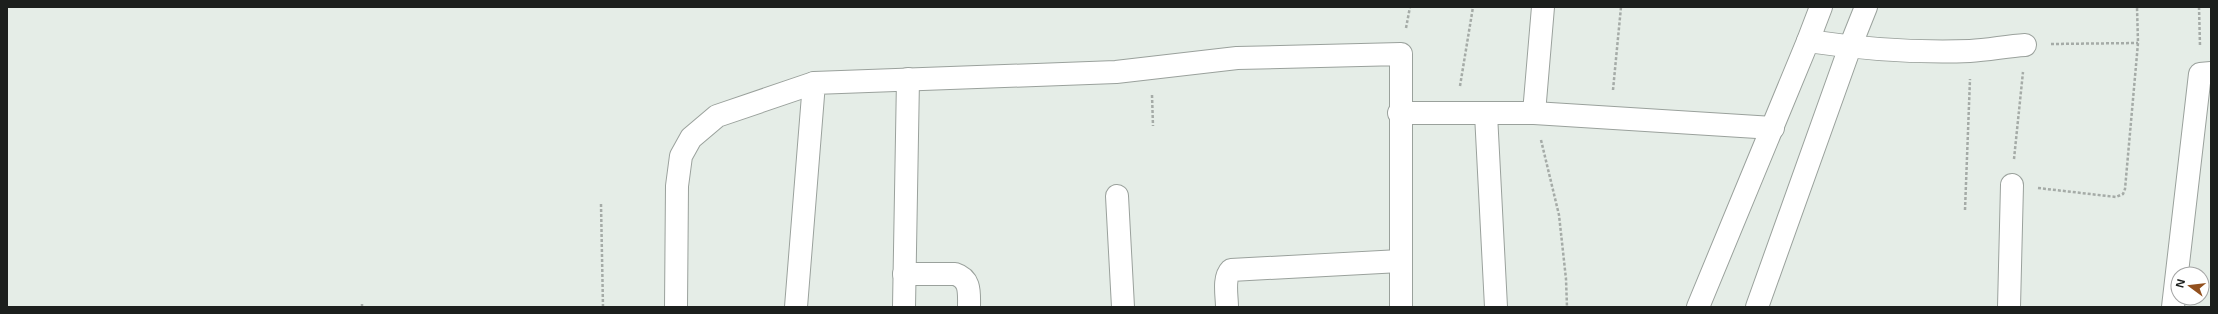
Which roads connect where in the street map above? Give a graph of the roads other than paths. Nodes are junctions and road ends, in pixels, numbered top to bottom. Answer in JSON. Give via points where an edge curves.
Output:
{"nodes":[{"id":1,"x":1543,"y":7,"type":"edge"},
{"id":2,"x":1821,"y":7,"type":"edge"},
{"id":3,"x":1866,"y":7,"type":"edge"},
{"id":4,"x":1808,"y":41,"type":"junction"},
{"id":5,"x":2025,"y":45,"type":"road end"},
{"id":6,"x":1850,"y":47,"type":"junction"},
{"id":7,"x":2206,"y":73,"type":"edge"},
{"id":8,"x":908,"y":79,"type":"junction"},
{"id":9,"x":814,"y":84,"type":"junction"},
{"id":10,"x":1399,"y":113,"type":"junction"},
{"id":11,"x":1534,"y":113,"type":"junction"},
{"id":12,"x":1486,"y":114,"type":"junction"},
{"id":13,"x":1773,"y":128,"type":"junction"},
{"id":14,"x":2012,"y":185,"type":"road end"},
{"id":15,"x":1117,"y":196,"type":"dead end"},
{"id":16,"x":1400,"y":261,"type":"junction"},
{"id":17,"x":904,"y":274,"type":"junction"},
{"id":18,"x":676,"y":307,"type":"edge"},
{"id":19,"x":796,"y":307,"type":"edge"},
{"id":20,"x":904,"y":307,"type":"edge"},
{"id":21,"x":969,"y":307,"type":"edge"},
{"id":22,"x":1123,"y":307,"type":"edge"},
{"id":23,"x":1227,"y":307,"type":"edge"},
{"id":24,"x":1401,"y":307,"type":"edge"},
{"id":25,"x":1496,"y":307,"type":"edge"},
{"id":26,"x":1698,"y":307,"type":"edge"},
{"id":27,"x":1757,"y":307,"type":"edge"},
{"id":28,"x":2009,"y":307,"type":"edge"},
{"id":29,"x":2173,"y":307,"type":"edge"}],
"edges":[{"from":1,"to":11,"type":"street"},
{"from":2,"to":4,"type":"street"},
{"from":3,"to":6,"type":"street"},
{"from":4,"to":6,"type":"street"},
{"from":4,"to":13,"type":"street"},
{"from":5,"to":6,"type":"street","via":[[1971,51]]},
{"from":6,"to":27,"type":"street"},
{"from":7,"to":29,"type":"street"},
{"from":8,"to":9,"type":"street"},
{"from":8,"to":10,"type":"street","via":[[1116,72],[1237,58],[1401,54]]},
{"from":8,"to":17,"type":"street"},
{"from":9,"to":18,"type":"street","via":[[717,116],[691,138],[681,156],[677,186]]},
{"from":9,"to":19,"type":"street"},
{"from":10,"to":12,"type":"street"},
{"from":10,"to":16,"type":"street"},
{"from":11,"to":12,"type":"street"},
{"from":11,"to":13,"type":"street"},
{"from":12,"to":25,"type":"street"},
{"from":13,"to":26,"type":"street"},
{"from":14,"to":28,"type":"street"},
{"from":15,"to":22,"type":"street"},
{"from":16,"to":23,"type":"street","via":[[1231,270],[1227,279]]},
{"from":16,"to":24,"type":"street"},
{"from":17,"to":20,"type":"street"},
{"from":17,"to":21,"type":"street","via":[[962,276],[969,287]]}]}
